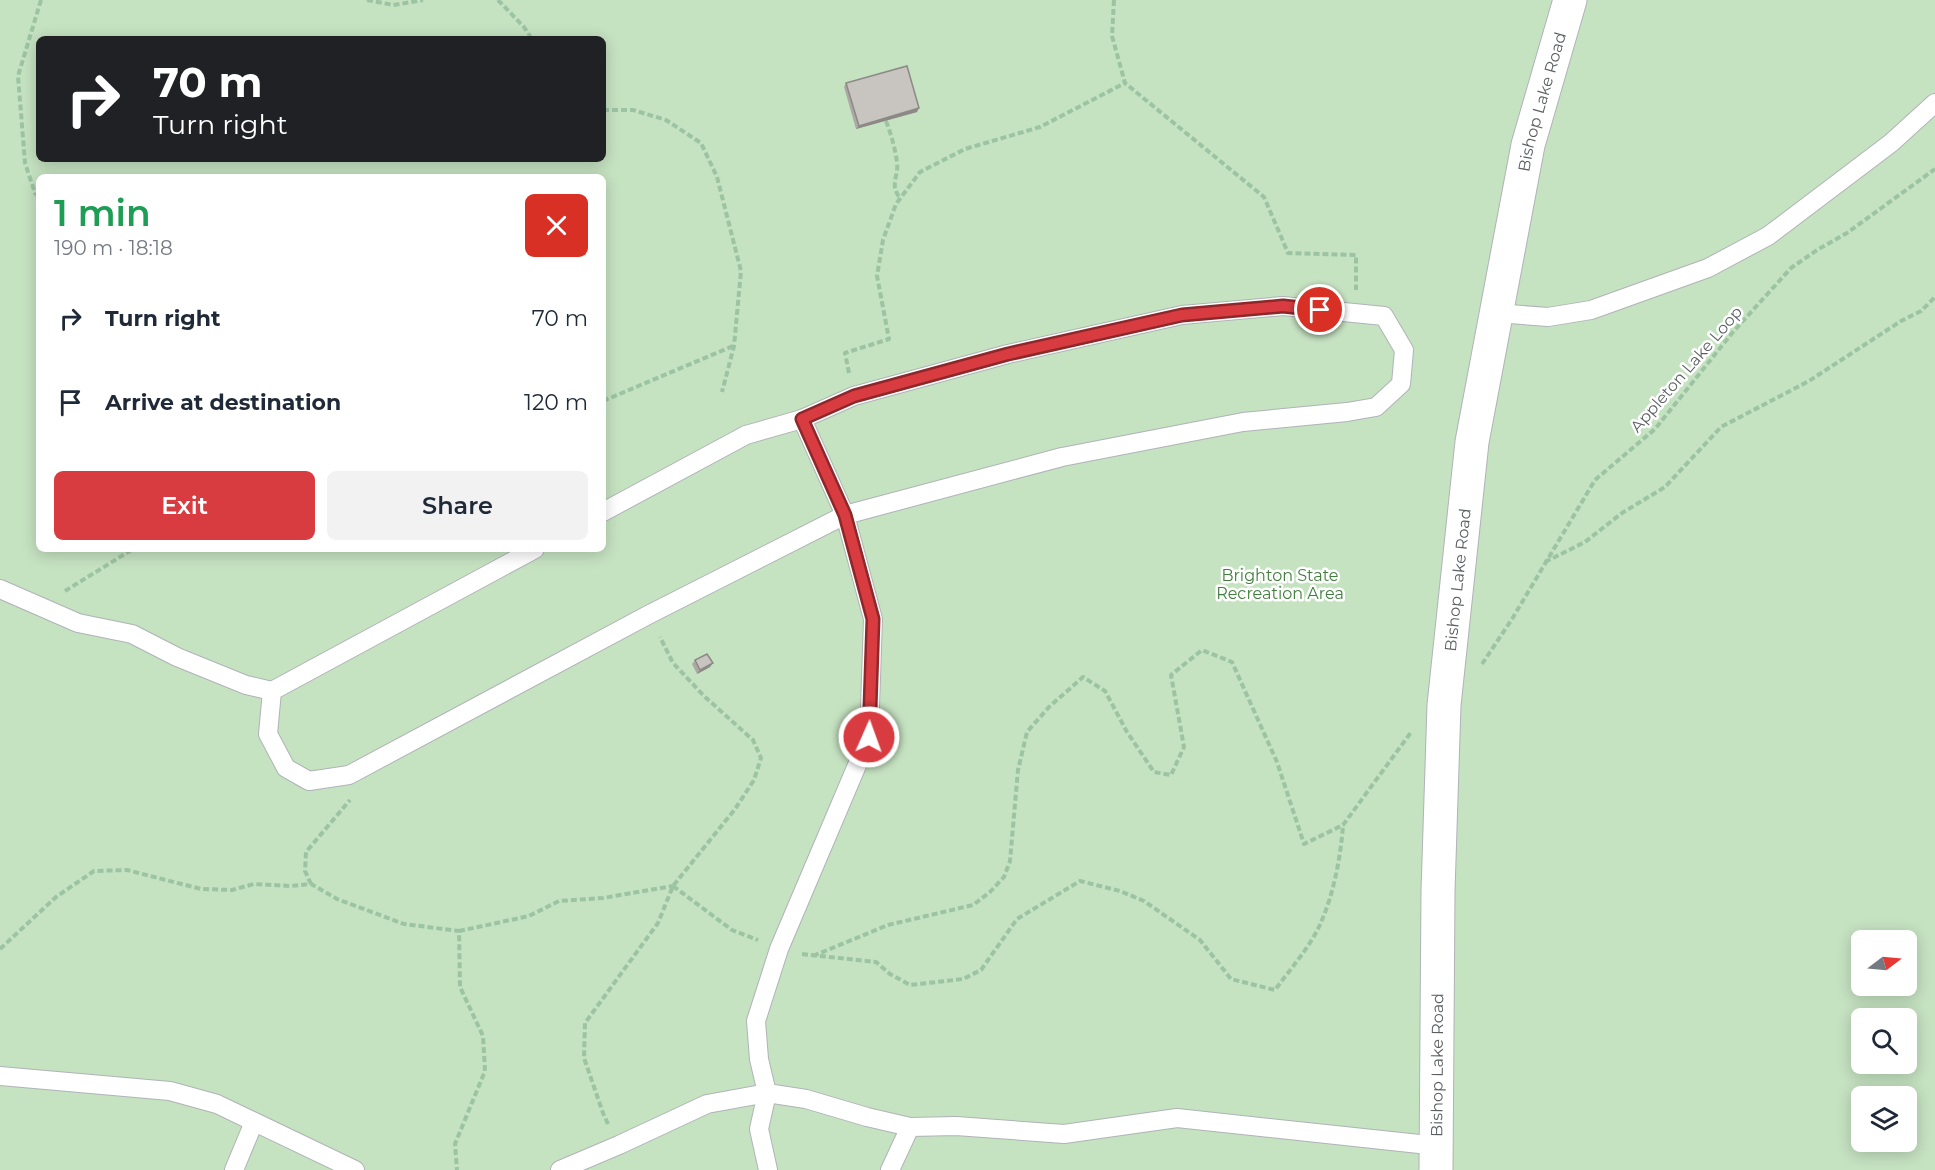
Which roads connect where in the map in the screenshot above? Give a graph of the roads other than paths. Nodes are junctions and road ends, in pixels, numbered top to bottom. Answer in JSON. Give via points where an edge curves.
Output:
{"nodes":[{"id":1,"x":1570,"y":0,"type":"edge"},
{"id":2,"x":1935,"y":103,"type":"edge"},
{"id":3,"x":1496,"y":313,"type":"junction"},
{"id":4,"x":802,"y":419,"type":"junction"},
{"id":5,"x":606,"y":510,"type":"edge"},
{"id":6,"x":845,"y":515,"type":"junction"},
{"id":7,"x":529,"y":552,"type":"edge"},
{"id":8,"x":0,"y":590,"type":"edge"},
{"id":9,"x":272,"y":691,"type":"junction"},
{"id":10,"x":0,"y":1076,"type":"edge"},
{"id":11,"x":767,"y":1093,"type":"junction"},
{"id":12,"x":254,"y":1122,"type":"junction"},
{"id":13,"x":910,"y":1127,"type":"junction"},
{"id":14,"x":1437,"y":1158,"type":"edge"},
{"id":15,"x":234,"y":1170,"type":"edge"},
{"id":16,"x":355,"y":1170,"type":"edge"},
{"id":17,"x":560,"y":1170,"type":"edge"},
{"id":18,"x":768,"y":1170,"type":"edge"},
{"id":19,"x":890,"y":1170,"type":"edge"}],
"edges":[{"from":1,"to":3,"type":"street","name":"Bishop Lake Road","via":[[1528,145]]},
{"from":2,"to":3,"type":"lane","via":[[1891,143],[1768,236],[1708,268],[1591,310],[1548,317]]},
{"from":3,"to":14,"type":"street","name":"Bishop Lake Road","via":[[1472,442],[1445,698],[1438,891]]},
{"from":4,"to":5,"type":"lane","via":[[746,435]]},
{"from":4,"to":6,"type":"lane"},
{"from":4,"to":6,"type":"lane","via":[[854,396],[1008,354],[1182,315],[1283,306],[1384,316],[1404,350],[1401,384],[1376,407],[1243,422],[1062,457]]},
{"from":6,"to":9,"type":"lane","via":[[648,615],[349,776],[309,781],[286,768],[268,734]]},
{"from":6,"to":11,"type":"lane","via":[[873,619],[869,737],[779,949],[756,1021]]},
{"from":7,"to":9,"type":"lane"},
{"from":8,"to":9,"type":"lane","via":[[78,623],[132,634],[177,657],[246,685]]},
{"from":10,"to":12,"type":"lane","via":[[170,1091],[217,1104]]},
{"from":11,"to":13,"type":"lane","via":[[806,1099]]},
{"from":11,"to":17,"type":"lane","via":[[707,1104]]},
{"from":11,"to":18,"type":"lane","via":[[759,1129]]},
{"from":12,"to":15,"type":"lane"},
{"from":12,"to":16,"type":"lane"},
{"from":13,"to":14,"type":"lane","via":[[956,1126],[1064,1134],[1177,1118],[1313,1134]]},
{"from":13,"to":19,"type":"lane"}]}
